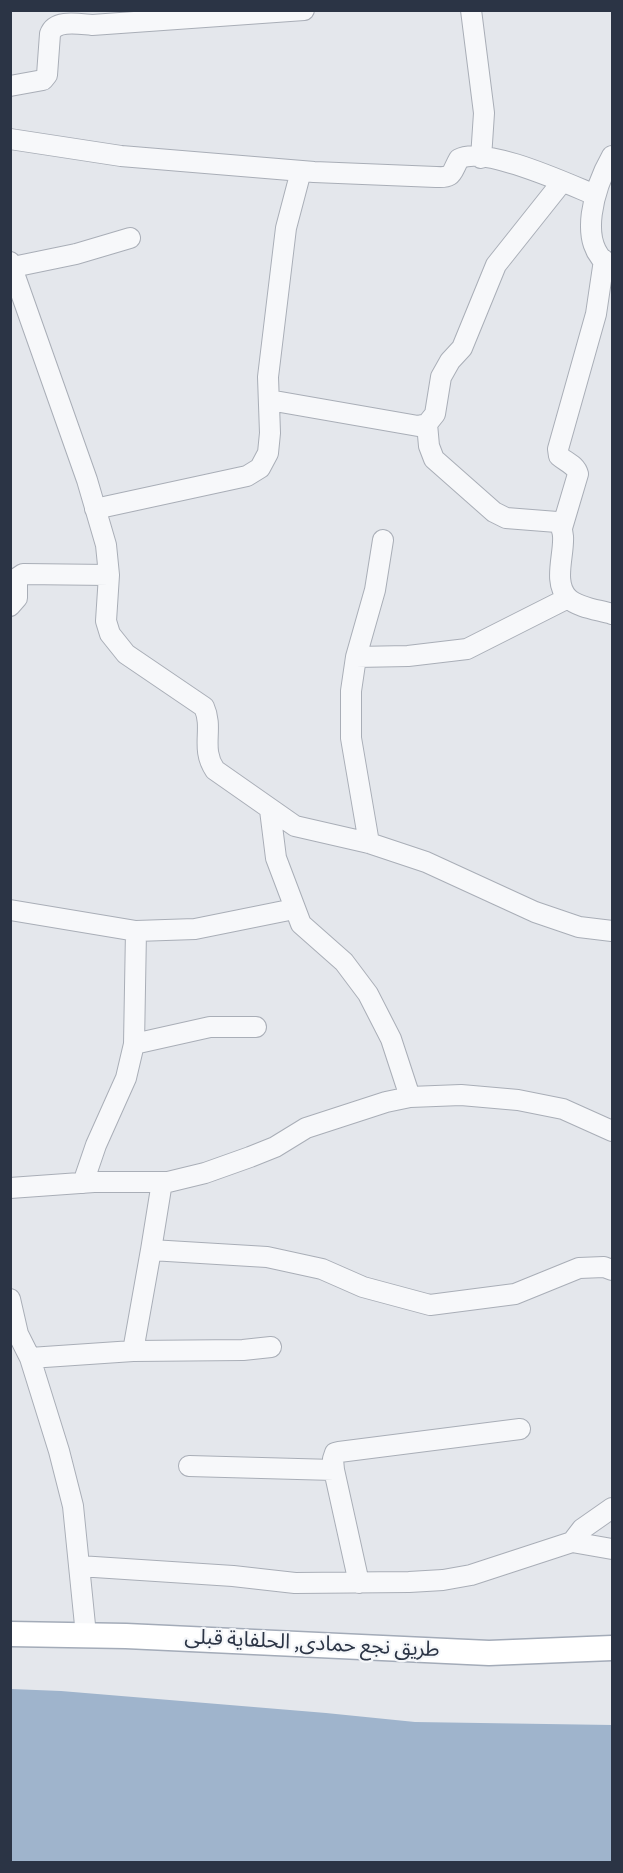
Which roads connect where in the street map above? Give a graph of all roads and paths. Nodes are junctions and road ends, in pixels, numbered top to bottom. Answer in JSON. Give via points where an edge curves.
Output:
{"nodes":[{"id":1,"x":304,"y":10,"type":"edge"},
{"id":2,"x":471,"y":10,"type":"edge"},
{"id":3,"x":268,"y":12,"type":"edge"},
{"id":4,"x":205,"y":14,"type":"edge"},
{"id":5,"x":10,"y":86,"type":"edge"},
{"id":6,"x":10,"y":139,"type":"edge"},
{"id":7,"x":612,"y":156,"type":"edge"},
{"id":8,"x":481,"y":158,"type":"junction"},
{"id":9,"x":301,"y":171,"type":"junction"},
{"id":10,"x":562,"y":182,"type":"junction"},
{"id":11,"x":595,"y":195,"type":"junction"},
{"id":12,"x":130,"y":238,"type":"dead end"},
{"id":13,"x":608,"y":263,"type":"edge"},
{"id":14,"x":12,"y":265,"type":"edge"},
{"id":15,"x":269,"y":400,"type":"junction"},
{"id":16,"x":427,"y":424,"type":"junction"},
{"id":17,"x":96,"y":509,"type":"junction"},
{"id":18,"x":562,"y":528,"type":"junction"},
{"id":19,"x":383,"y":540,"type":"dead end"},
{"id":20,"x":109,"y":575,"type":"junction"},
{"id":21,"x":568,"y":598,"type":"junction"},
{"id":22,"x":10,"y":606,"type":"edge"},
{"id":23,"x":612,"y":614,"type":"edge"},
{"id":24,"x":356,"y":657,"type":"junction"},
{"id":25,"x":270,"y":810,"type":"junction"},
{"id":26,"x":369,"y":843,"type":"junction"},
{"id":27,"x":294,"y":909,"type":"junction"},
{"id":28,"x":10,"y":910,"type":"edge"},
{"id":29,"x":612,"y":931,"type":"edge"},
{"id":30,"x":136,"y":932,"type":"junction"},
{"id":31,"x":256,"y":1027,"type":"dead end"},
{"id":32,"x":134,"y":1044,"type":"junction"},
{"id":33,"x":410,"y":1096,"type":"junction"},
{"id":34,"x":612,"y":1131,"type":"edge"},
{"id":35,"x":162,"y":1182,"type":"junction"},
{"id":36,"x":83,"y":1183,"type":"junction"},
{"id":37,"x":10,"y":1188,"type":"edge"},
{"id":38,"x":151,"y":1250,"type":"junction"},
{"id":39,"x":612,"y":1270,"type":"edge"},
{"id":40,"x":10,"y":1299,"type":"edge"},
{"id":41,"x":271,"y":1347,"type":"dead end"},
{"id":42,"x":133,"y":1351,"type":"junction"},
{"id":43,"x":30,"y":1358,"type":"junction"},
{"id":44,"x":520,"y":1429,"type":"dead end"},
{"id":45,"x":189,"y":1466,"type":"dead end"},
{"id":46,"x":334,"y":1470,"type":"junction"},
{"id":47,"x":612,"y":1509,"type":"edge"},
{"id":48,"x":572,"y":1542,"type":"junction"},
{"id":49,"x":612,"y":1549,"type":"edge"},
{"id":50,"x":79,"y":1566,"type":"junction"},
{"id":51,"x":360,"y":1583,"type":"junction"},
{"id":52,"x":10,"y":1634,"type":"edge"},
{"id":53,"x":86,"y":1635,"type":"junction"},
{"id":54,"x":612,"y":1648,"type":"edge"}],
"edges":[{"from":1,"to":3,"type":"street"},
{"from":2,"to":8,"type":"street","via":[[484,113]]},
{"from":3,"to":4,"type":"street"},
{"from":4,"to":5,"type":"street","via":[[57,24],[50,34],[47,75],[43,80]]},
{"from":6,"to":9,"type":"street","via":[[121,156]]},
{"from":7,"to":11,"type":"street"},
{"from":8,"to":9,"type":"street","via":[[459,159],[453,174],[447,177]]},
{"from":8,"to":10,"type":"street","via":[[517,165]]},
{"from":9,"to":15,"type":"street","via":[[286,228],[268,377]]},
{"from":10,"to":11,"type":"street"},
{"from":10,"to":16,"type":"street","via":[[496,265],[462,348],[444,369],[435,414]]},
{"from":11,"to":13,"type":"street","via":[[591,227],[594,246]]},
{"from":12,"to":14,"type":"street","via":[[76,254]]},
{"from":13,"to":18,"type":"street","via":[[558,449],[559,456],[573,465],[578,474]]},
{"from":14,"to":17,"type":"street"},
{"from":15,"to":16,"type":"street","via":[[418,426]]},
{"from":15,"to":17,"type":"street","via":[[268,453],[260,468],[247,477]]},
{"from":16,"to":18,"type":"street","via":[[434,459],[494,512],[506,518],[557,522]]},
{"from":17,"to":20,"type":"street"},
{"from":18,"to":21,"type":"street","via":[[560,582]]},
{"from":19,"to":24,"type":"street","via":[[375,590]]},
{"from":20,"to":22,"type":"street","via":[[23,574],[17,578],[17,598]]},
{"from":20,"to":25,"type":"street","via":[[106,621],[110,634],[126,654],[204,706],[209,761]]},
{"from":21,"to":23,"type":"street"},
{"from":21,"to":24,"type":"street","via":[[464,650]]},
{"from":24,"to":26,"type":"street","via":[[350,720]]},
{"from":25,"to":26,"type":"street","via":[[294,826]]},
{"from":25,"to":27,"type":"street","via":[[276,858]]},
{"from":26,"to":29,"type":"street","via":[[426,862],[535,912],[579,927]]},
{"from":27,"to":30,"type":"street","via":[[195,929]]},
{"from":27,"to":33,"type":"street","via":[[301,924],[344,962],[368,994],[391,1040]]},
{"from":28,"to":30,"type":"street"},
{"from":30,"to":32,"type":"street"},
{"from":31,"to":32,"type":"street","via":[[210,1027]]},
{"from":32,"to":36,"type":"street","via":[[126,1078]]},
{"from":33,"to":34,"type":"street","via":[[518,1100],[563,1109]]},
{"from":33,"to":35,"type":"street","via":[[306,1128],[275,1147],[205,1173]]},
{"from":35,"to":36,"type":"street"},
{"from":35,"to":38,"type":"street"},
{"from":36,"to":37,"type":"street"},
{"from":38,"to":39,"type":"street","via":[[267,1257],[322,1269],[363,1287],[430,1305],[515,1294],[579,1268]]},
{"from":38,"to":42,"type":"street"},
{"from":40,"to":43,"type":"street","via":[[18,1334]]},
{"from":41,"to":42,"type":"street"},
{"from":42,"to":43,"type":"street"},
{"from":43,"to":50,"type":"street","via":[[72,1506]]},
{"from":44,"to":46,"type":"street","via":[[339,1452],[333,1459]]},
{"from":45,"to":46,"type":"street"},
{"from":46,"to":51,"type":"street"},
{"from":47,"to":48,"type":"street","via":[[582,1529]]},
{"from":48,"to":49,"type":"street"},
{"from":48,"to":51,"type":"street","via":[[471,1575]]},
{"from":50,"to":51,"type":"street","via":[[295,1583]]},
{"from":50,"to":53,"type":"street"},
{"from":52,"to":53,"type":"main road","name":"طريق نجع حمادى, الحلفاية قبلى"},
{"from":53,"to":54,"type":"main road","name":"طريق نجع حمادى, الحلفاية قبلى","via":[[489,1653]]}]}
